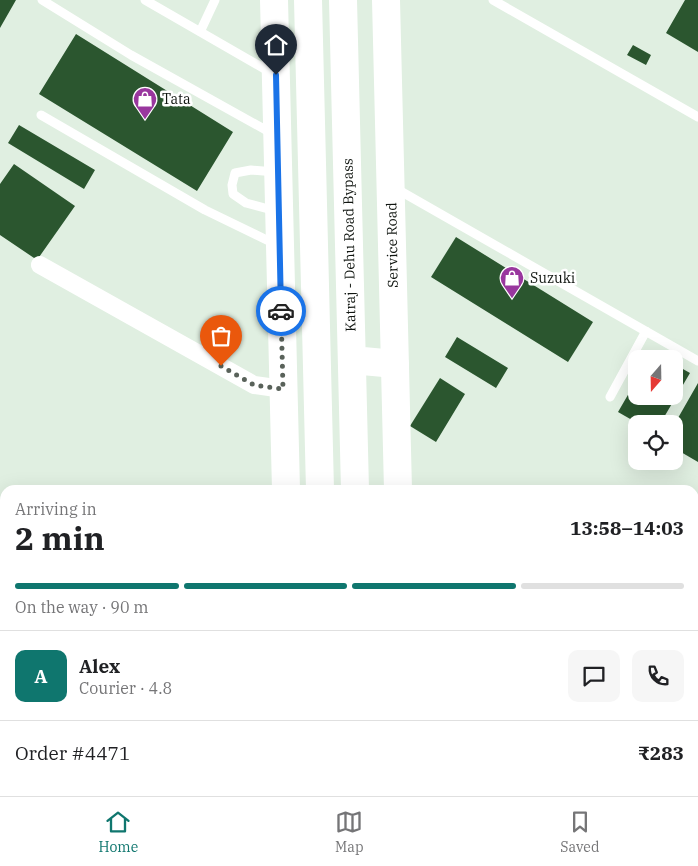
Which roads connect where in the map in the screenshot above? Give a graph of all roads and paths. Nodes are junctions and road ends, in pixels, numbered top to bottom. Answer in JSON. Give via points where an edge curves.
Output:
{"nodes":[{"id":1,"x":42,"y":0,"type":"edge"},
{"id":2,"x":145,"y":0,"type":"edge"},
{"id":3,"x":215,"y":0,"type":"edge"},
{"id":4,"x":274,"y":0,"type":"edge"},
{"id":5,"x":308,"y":0,"type":"edge"},
{"id":6,"x":343,"y":0,"type":"edge"},
{"id":7,"x":386,"y":0,"type":"edge"},
{"id":8,"x":493,"y":0,"type":"edge"},
{"id":9,"x":200,"y":32,"type":"junction"},
{"id":10,"x":276,"y":75,"type":"junction"},
{"id":11,"x":41,"y":115,"type":"dead end"},
{"id":12,"x":698,"y":117,"type":"edge"},
{"id":13,"x":278,"y":137,"type":"junction"},
{"id":14,"x":278,"y":172,"type":"junction"},
{"id":15,"x":390,"y":185,"type":"junction"},
{"id":16,"x":279,"y":212,"type":"junction"},
{"id":17,"x":280,"y":247,"type":"junction"},
{"id":18,"x":40,"y":265,"type":"dead end"},
{"id":19,"x":646,"y":331,"type":"junction"},
{"id":20,"x":352,"y":360,"type":"junction"},
{"id":21,"x":698,"y":361,"type":"edge"},
{"id":22,"x":395,"y":364,"type":"junction"},
{"id":23,"x":283,"y":389,"type":"junction"},
{"id":24,"x":610,"y":397,"type":"dead end"},
{"id":25,"x":286,"y":485,"type":"edge"},
{"id":26,"x":320,"y":485,"type":"edge"},
{"id":27,"x":355,"y":485,"type":"edge"},
{"id":28,"x":398,"y":485,"type":"edge"}],
"edges":[{"from":1,"to":13,"type":"lane","via":[[131,55]]},
{"from":2,"to":9,"type":"lane"},
{"from":3,"to":9,"type":"lane"},
{"from":4,"to":10,"type":"main road"},
{"from":5,"to":26,"type":"main road"},
{"from":6,"to":20,"type":"main road","name":"Katraj - Dehu Road Bypass"},
{"from":7,"to":15,"type":"main road","name":"Service Road"},
{"from":8,"to":12,"type":"lane"},
{"from":9,"to":10,"type":"lane"},
{"from":10,"to":13,"type":"main road"},
{"from":11,"to":17,"type":"lane","via":[[205,210]]},
{"from":13,"to":14,"type":"main road"},
{"from":14,"to":16,"type":"main road"},
{"from":14,"to":16,"type":"lane","via":[[251,170],[235,173],[232,184],[233,194],[246,203]]},
{"from":15,"to":19,"type":"lane"},
{"from":15,"to":22,"type":"main road","name":"Service Road"},
{"from":16,"to":17,"type":"main road"},
{"from":17,"to":23,"type":"main road"},
{"from":18,"to":23,"type":"street","via":[[254,385]]},
{"from":19,"to":21,"type":"lane"},
{"from":19,"to":24,"type":"lane"},
{"from":20,"to":22,"type":"main road"},
{"from":20,"to":27,"type":"main road","name":"Katraj - Dehu Road Bypass"},
{"from":22,"to":28,"type":"main road","name":"Service Road"},
{"from":23,"to":25,"type":"main road"}]}
